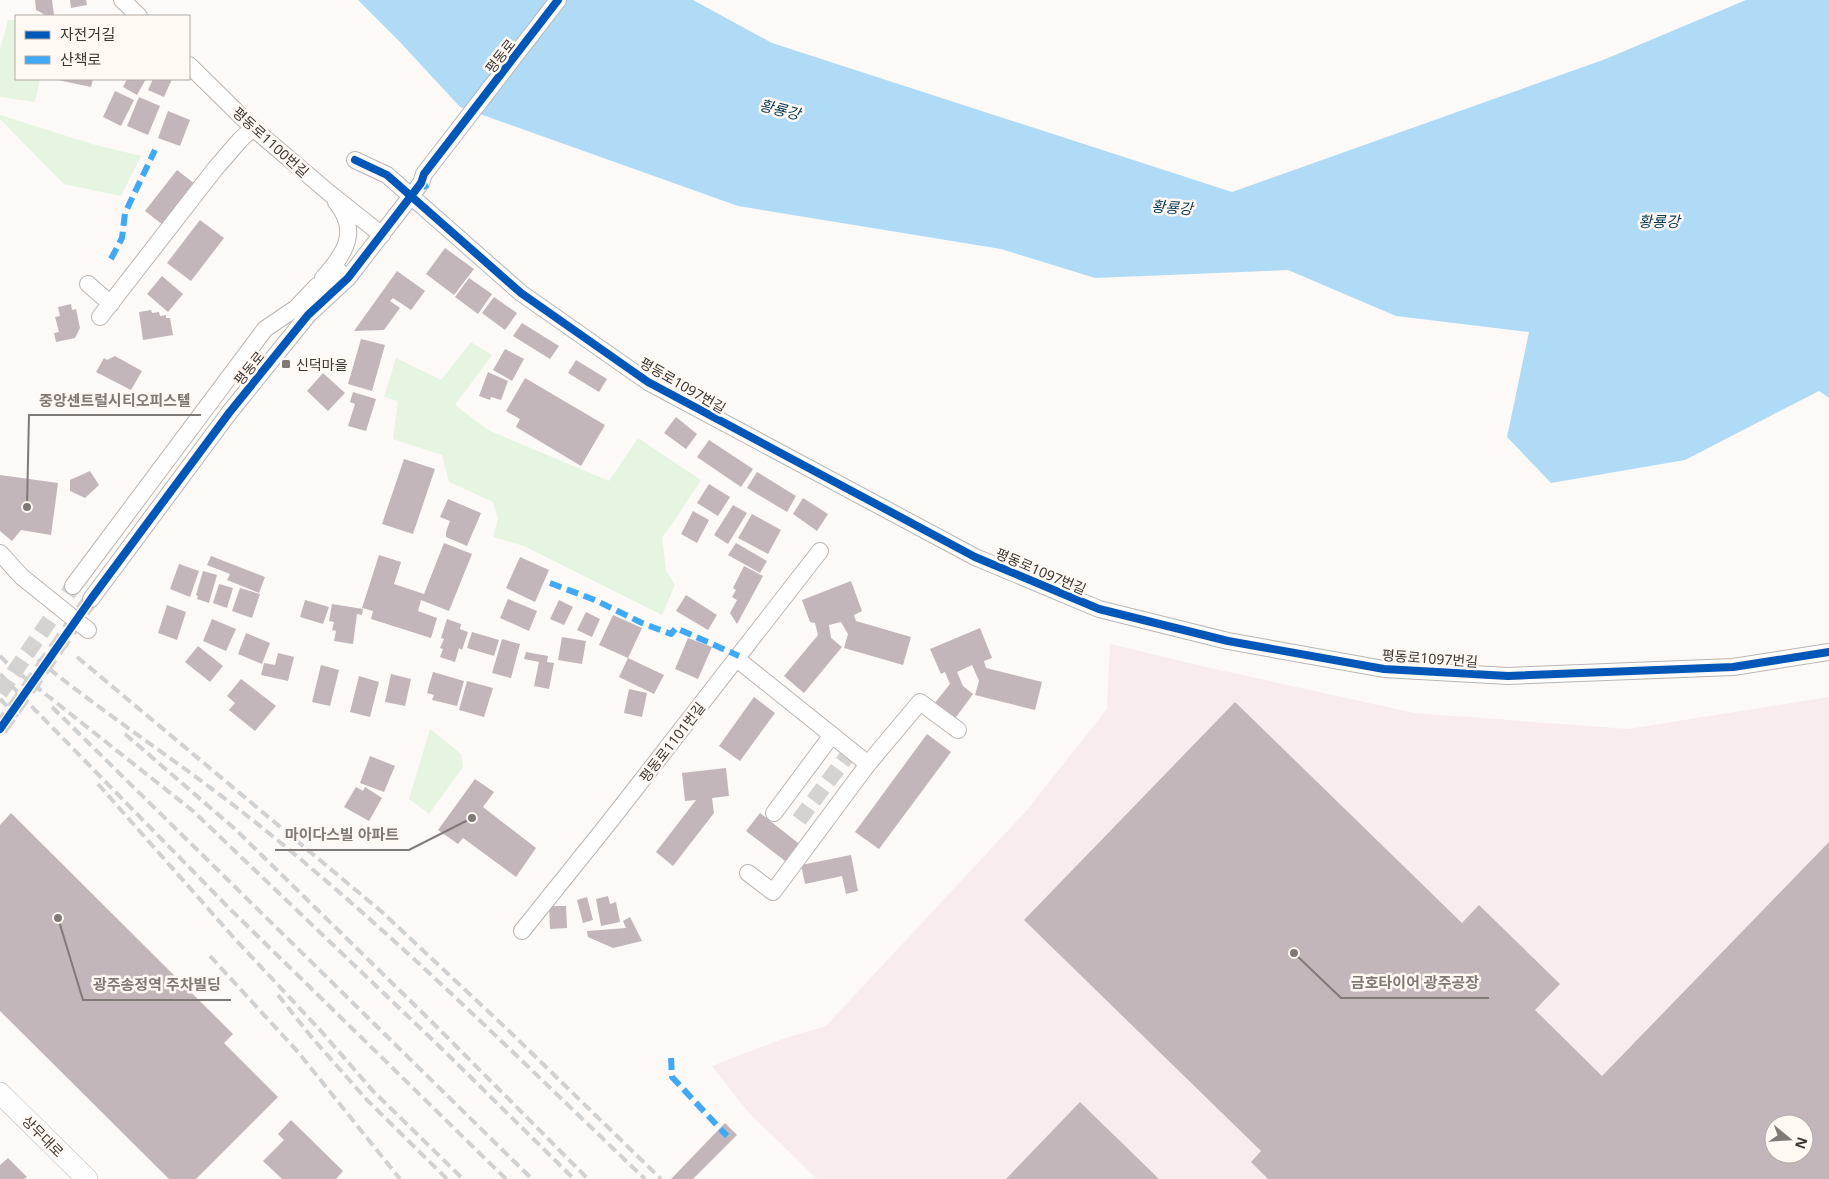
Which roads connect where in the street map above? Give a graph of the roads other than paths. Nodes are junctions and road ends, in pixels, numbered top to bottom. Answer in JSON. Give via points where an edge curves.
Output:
{"nodes":[{"id":1,"x":122,"y":0,"type":"edge"},
{"id":2,"x":558,"y":0,"type":"edge"},
{"id":3,"x":138,"y":15,"type":"edge"},
{"id":4,"x":190,"y":66,"type":"edge"},
{"id":5,"x":253,"y":128,"type":"junction"},
{"id":6,"x":355,"y":160,"type":"dead end"},
{"id":7,"x":328,"y":192,"type":"junction"},
{"id":8,"x":410,"y":196,"type":"junction"},
{"id":9,"x":380,"y":233,"type":"junction"},
{"id":10,"x":88,"y":284,"type":"dead end"},
{"id":11,"x":317,"y":286,"type":"junction"},
{"id":12,"x":111,"y":304,"type":"junction"},
{"id":13,"x":100,"y":317,"type":"dead end"},
{"id":14,"x":820,"y":551,"type":"dead end"},
{"id":15,"x":0,"y":553,"type":"edge"},
{"id":16,"x":73,"y":586,"type":"tunnel mouth"},
{"id":17,"x":91,"y":598,"type":"tunnel mouth"},
{"id":18,"x":88,"y":630,"type":"dead end"},
{"id":19,"x":1829,"y":652,"type":"edge"},
{"id":20,"x":737,"y":659,"type":"junction"},
{"id":21,"x":958,"y":730,"type":"dead end"},
{"id":22,"x":832,"y":735,"type":"junction"},
{"id":23,"x":868,"y":764,"type":"junction"},
{"id":24,"x":774,"y":813,"type":"dead end"},
{"id":25,"x":748,"y":873,"type":"dead end"},
{"id":26,"x":522,"y":931,"type":"dead end"},
{"id":27,"x":0,"y":1093,"type":"edge"},
{"id":28,"x":87,"y":1179,"type":"edge"}],
"edges":[{"from":1,"to":3,"type":"street"},
{"from":2,"to":8,"type":"street","name":"평동로"},
{"from":4,"to":5,"type":"street","name":"평동로1100번길"},
{"from":5,"to":7,"type":"street","name":"평동로1100번길"},
{"from":5,"to":12,"type":"street","via":[[215,170]]},
{"from":6,"to":8,"type":"street","name":"평동로1097번길","via":[[387,175]]},
{"from":7,"to":9,"type":"street","name":"평동로1100번길"},
{"from":7,"to":11,"type":"street","via":[[345,213],[348,237],[342,253]]},
{"from":8,"to":9,"type":"street","name":"평동로"},
{"from":8,"to":19,"type":"street","name":"평동로1097번길","via":[[522,293],[648,382],[975,557],[1099,609],[1228,640],[1393,669],[1508,676],[1733,667]]},
{"from":9,"to":11,"type":"street","name":"평동로","via":[[330,284]]},
{"from":9,"to":17,"type":"street","name":"평동로","via":[[348,278],[308,315],[235,406]]},
{"from":10,"to":12,"type":"street"},
{"from":11,"to":16,"type":"street","name":"평동로","via":[[296,308],[265,328]]},
{"from":12,"to":13,"type":"street"},
{"from":14,"to":20,"type":"street","name":"평동로1101번길"},
{"from":15,"to":18,"type":"street","via":[[22,577]]},
{"from":20,"to":22,"type":"street"},
{"from":20,"to":26,"type":"street","name":"평동로1101번길"},
{"from":21,"to":23,"type":"street","via":[[920,702]]},
{"from":22,"to":23,"type":"street"},
{"from":22,"to":24,"type":"street"},
{"from":23,"to":25,"type":"street","via":[[773,892]]},
{"from":27,"to":28,"type":"main road","name":"상무대로"}]}
